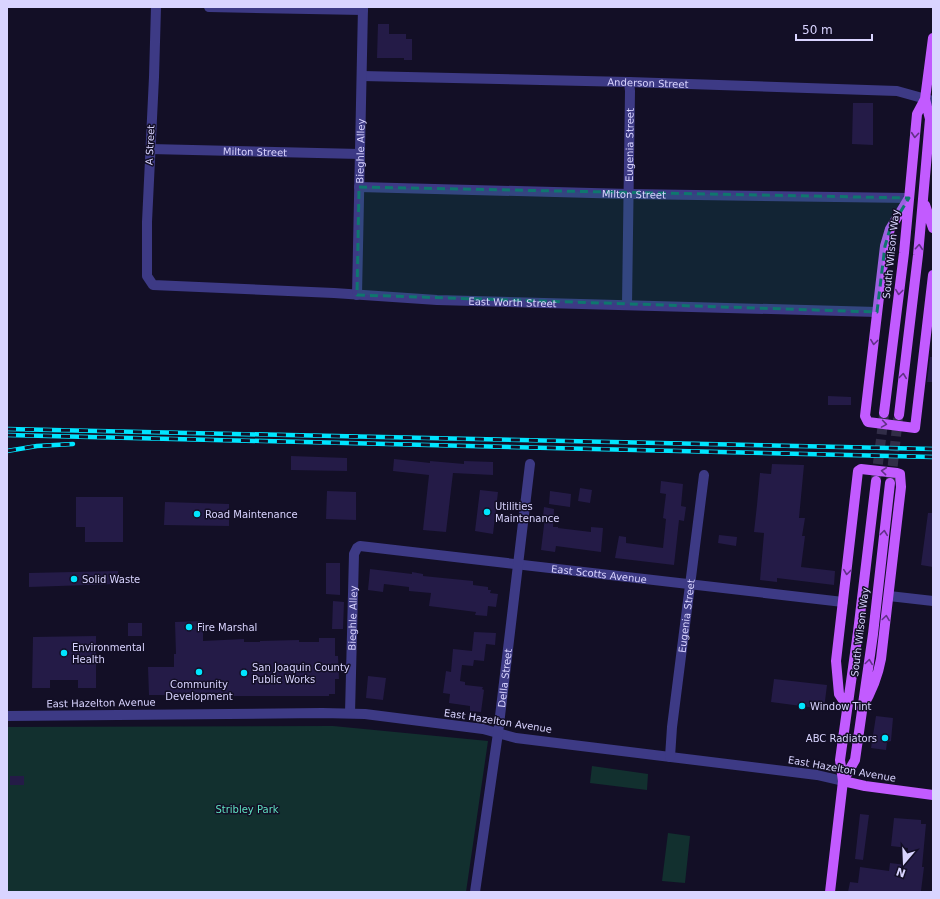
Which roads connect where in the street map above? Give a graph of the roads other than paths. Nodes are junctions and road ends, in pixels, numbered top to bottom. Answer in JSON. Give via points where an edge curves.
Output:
{"nodes":[{"id":1,"x":156,"y":7,"type":"edge"},
{"id":2,"x":160,"y":7,"type":"edge"},
{"id":3,"x":209,"y":7,"type":"edge"},
{"id":4,"x":363,"y":9,"type":"edge"},
{"id":5,"x":933,"y":38,"type":"edge"},
{"id":6,"x":362,"y":76,"type":"junction"},
{"id":7,"x":629,"y":82,"type":"junction"},
{"id":8,"x":929,"y":100,"type":"edge"},
{"id":9,"x":150,"y":150,"type":"junction"},
{"id":10,"x":360,"y":154,"type":"junction"},
{"id":11,"x":359,"y":187,"type":"junction"},
{"id":12,"x":628,"y":194,"type":"junction"},
{"id":13,"x":909,"y":198,"type":"junction"},
{"id":14,"x":924,"y":199,"type":"junction"},
{"id":15,"x":933,"y":228,"type":"edge"},
{"id":16,"x":933,"y":275,"type":"edge"},
{"id":17,"x":150,"y":282,"type":"joint"},
{"id":18,"x":357,"y":295,"type":"junction"},
{"id":19,"x":627,"y":305,"type":"junction"},
{"id":20,"x":877,"y":312,"type":"junction"},
{"id":21,"x":884,"y":413,"type":"tunnel mouth"},
{"id":22,"x":899,"y":415,"type":"tunnel mouth"},
{"id":23,"x":530,"y":464,"type":"dead end"},
{"id":24,"x":704,"y":475,"type":"dead end"},
{"id":25,"x":876,"y":481,"type":"tunnel mouth"},
{"id":26,"x":890,"y":483,"type":"tunnel mouth"},
{"id":27,"x":357,"y":548,"type":"joint"},
{"id":28,"x":518,"y":563,"type":"junction"},
{"id":29,"x":690,"y":584,"type":"junction"},
{"id":30,"x":889,"y":596,"type":"junction"},
{"id":31,"x":933,"y":601,"type":"edge"},
{"id":32,"x":843,"y":602,"type":"junction"},
{"id":33,"x":848,"y":706,"type":"junction"},
{"id":34,"x":862,"y":708,"type":"junction"},
{"id":35,"x":350,"y":714,"type":"junction"},
{"id":36,"x":7,"y":716,"type":"edge"},
{"id":37,"x":498,"y":733,"type":"junction"},
{"id":38,"x":670,"y":757,"type":"junction"},
{"id":39,"x":843,"y":781,"type":"junction"},
{"id":40,"x":933,"y":795,"type":"edge"},
{"id":41,"x":475,"y":892,"type":"edge"},
{"id":42,"x":830,"y":892,"type":"edge"}],
"edges":[{"from":1,"to":2,"type":"street"},
{"from":1,"to":9,"type":"street","name":"A Street"},
{"from":3,"to":4,"type":"street"},
{"from":4,"to":6,"type":"street","name":"Bieghle Alley"},
{"from":5,"to":8,"type":"main road","name":"South Wilson Way"},
{"from":6,"to":7,"type":"street","name":"Anderson Street"},
{"from":6,"to":10,"type":"street","name":"Bieghle Alley"},
{"from":7,"to":8,"type":"street","name":"Anderson Street","via":[[897,92]]},
{"from":7,"to":12,"type":"street","name":"Eugenia Street"},
{"from":8,"to":13,"type":"main road","name":"South Wilson Way","one_way":true,"via":[[916,114]]},
{"from":8,"to":14,"type":"main road","name":"South Wilson Way"},
{"from":9,"to":10,"type":"street","name":"Milton Street"},
{"from":9,"to":17,"type":"street","name":"A Street","via":[[147,276]]},
{"from":10,"to":11,"type":"street","name":"Bieghle Alley"},
{"from":11,"to":12,"type":"street","name":"Milton Street"},
{"from":11,"to":18,"type":"street","name":"Bieghle Alley"},
{"from":12,"to":13,"type":"street","name":"Milton Street"},
{"from":12,"to":19,"type":"street","name":"Eugenia Street"},
{"from":13,"to":20,"type":"main road","via":[[890,229],[885,246]]},
{"from":13,"to":21,"type":"main road","name":"South Wilson Way","one_way":true},
{"from":14,"to":15,"type":"main road"},
{"from":22,"to":14,"type":"main road","name":"South Wilson Way","one_way":true},
{"from":20,"to":16,"type":"main road","one_way":true,"via":[[865,416],[868,422],[915,428]]},
{"from":17,"to":18,"type":"street","name":"East Worth Street","via":[[160,287]]},
{"from":18,"to":19,"type":"street","name":"East Worth Street","via":[[437,300]]},
{"from":19,"to":20,"type":"street","name":"East Worth Street"},
{"from":23,"to":28,"type":"street","name":"Della Street"},
{"from":24,"to":29,"type":"street","name":"Eugenia Street"},
{"from":25,"to":33,"type":"main road","name":"South Wilson Way"},
{"from":34,"to":26,"type":"main road","name":"South Wilson Way","one_way":true},
{"from":27,"to":28,"type":"street","name":"East Scotts Avenue","via":[[364,545]]},
{"from":27,"to":35,"type":"street","name":"Bieghle Alley","via":[[354,554]]},
{"from":28,"to":29,"type":"street","name":"East Scotts Avenue"},
{"from":28,"to":37,"type":"street","name":"Della Street"},
{"from":29,"to":32,"type":"street","name":"East Scotts Avenue"},
{"from":29,"to":38,"type":"street","name":"Eugenia Street"},
{"from":30,"to":31,"type":"street"},
{"from":30,"to":32,"type":"main road","one_way":true,"via":[[901,477],[897,473],[861,469],[858,471]]},
{"from":34,"to":30,"type":"main road","one_way":true,"via":[[879,671]]},
{"from":32,"to":33,"type":"main road","via":[[836,661],[839,694]]},
{"from":33,"to":39,"type":"main road","name":"South Wilson Way","via":[[840,760]]},
{"from":34,"to":39,"type":"main road","name":"South Wilson Way","via":[[855,760]]},
{"from":35,"to":36,"type":"street","name":"East Hazelton Avenue"},
{"from":35,"to":37,"type":"street","name":"East Hazelton Avenue","via":[[483,729]]},
{"from":37,"to":38,"type":"street","name":"East Hazelton Avenue","via":[[516,738]]},
{"from":37,"to":41,"type":"street","name":"Della Street"},
{"from":38,"to":39,"type":"street","name":"East Hazelton Avenue","via":[[817,774]]},
{"from":39,"to":40,"type":"main road","name":"East Hazelton Avenue"},
{"from":39,"to":42,"type":"main road","name":"South Wilson Way"}]}
